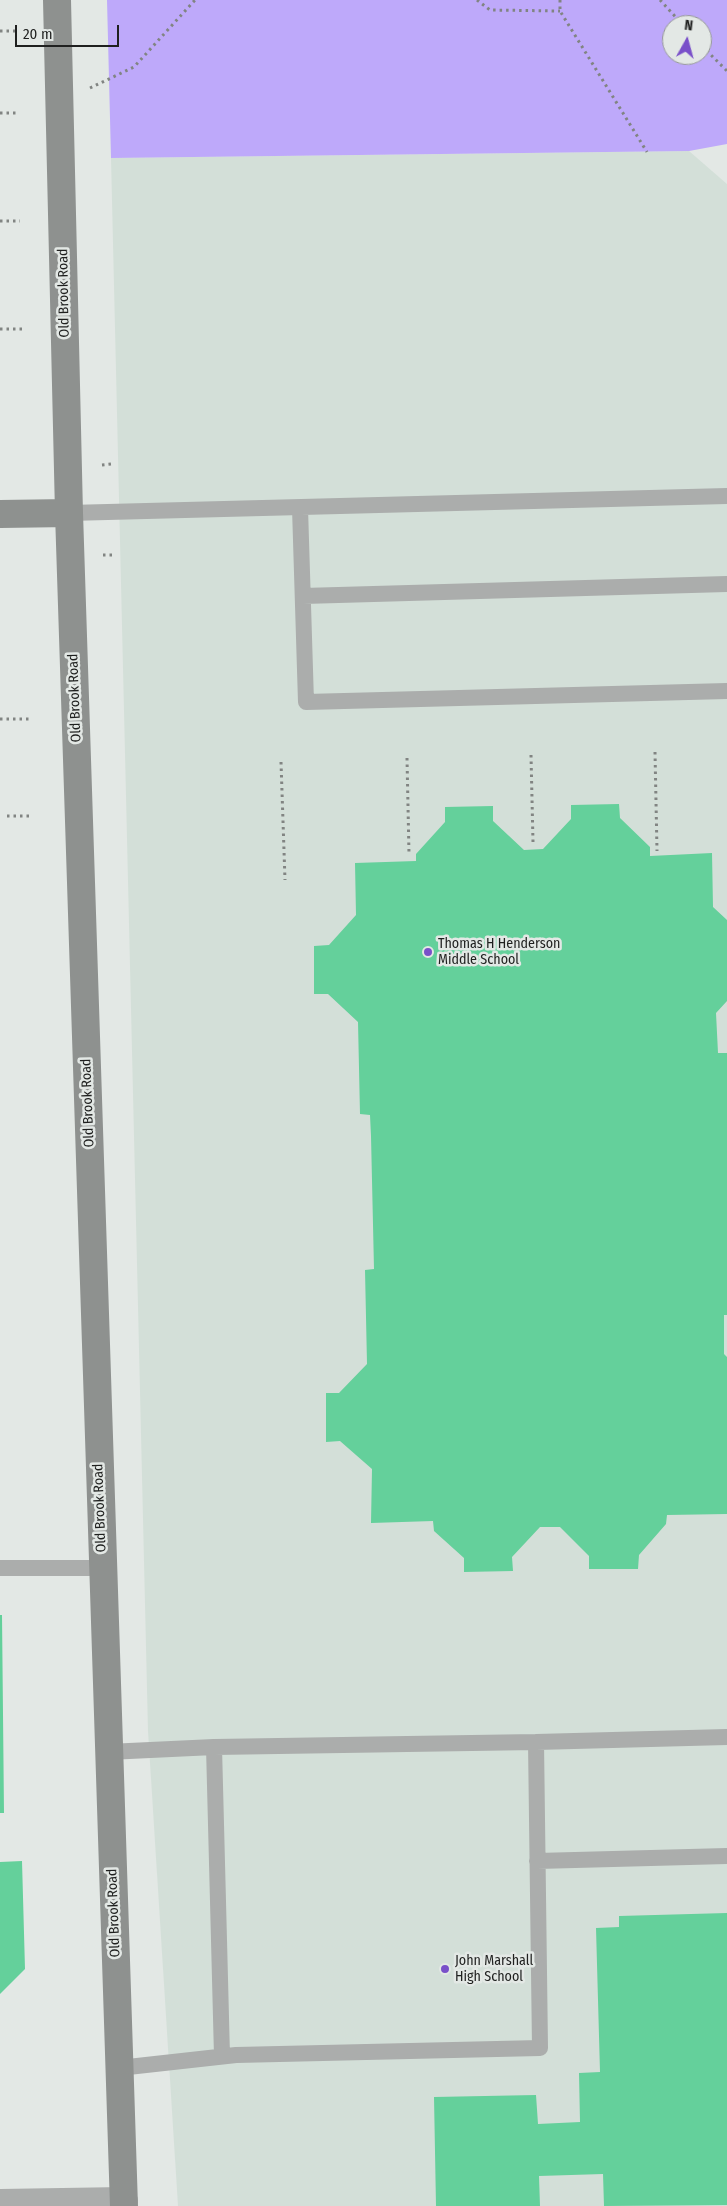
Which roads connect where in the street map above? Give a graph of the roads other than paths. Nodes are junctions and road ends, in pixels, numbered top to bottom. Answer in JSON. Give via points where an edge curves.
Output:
{"nodes":[{"id":1,"x":57,"y":0,"type":"edge"},
{"id":2,"x":727,"y":496,"type":"edge"},
{"id":3,"x":300,"y":508,"type":"junction"},
{"id":4,"x":70,"y":513,"type":"junction"},
{"id":5,"x":0,"y":514,"type":"edge"},
{"id":6,"x":727,"y":584,"type":"edge"},
{"id":7,"x":303,"y":596,"type":"junction"},
{"id":8,"x":727,"y":691,"type":"edge"},
{"id":9,"x":0,"y":1568,"type":"edge"},
{"id":10,"x":102,"y":1568,"type":"junction"},
{"id":11,"x":727,"y":1737,"type":"edge"},
{"id":12,"x":536,"y":1742,"type":"junction"},
{"id":13,"x":214,"y":1747,"type":"junction"},
{"id":14,"x":108,"y":1752,"type":"junction"},
{"id":15,"x":727,"y":1856,"type":"edge"},
{"id":16,"x":536,"y":1861,"type":"junction"},
{"id":17,"x":222,"y":2056,"type":"junction"},
{"id":18,"x":119,"y":2068,"type":"junction"},
{"id":19,"x":0,"y":2203,"type":"edge"},
{"id":20,"x":124,"y":2203,"type":"edge"}],
"edges":[{"from":1,"to":4,"type":"street","name":"Old Brook Road"},
{"from":2,"to":3,"type":"lane"},
{"from":3,"to":4,"type":"lane"},
{"from":3,"to":7,"type":"lane"},
{"from":4,"to":5,"type":"street"},
{"from":4,"to":10,"type":"street","name":"Old Brook Road"},
{"from":6,"to":7,"type":"lane"},
{"from":7,"to":8,"type":"lane","via":[[306,702]]},
{"from":9,"to":10,"type":"lane"},
{"from":10,"to":14,"type":"street","name":"Old Brook Road"},
{"from":11,"to":12,"type":"lane"},
{"from":12,"to":13,"type":"lane"},
{"from":12,"to":16,"type":"lane"},
{"from":13,"to":14,"type":"lane"},
{"from":13,"to":17,"type":"lane"},
{"from":14,"to":18,"type":"street","name":"Old Brook Road"},
{"from":15,"to":16,"type":"lane"},
{"from":16,"to":17,"type":"lane","via":[[540,2048]]},
{"from":17,"to":18,"type":"lane"},
{"from":18,"to":20,"type":"street","name":"Old Brook Road"},
{"from":19,"to":20,"type":"street"}]}
